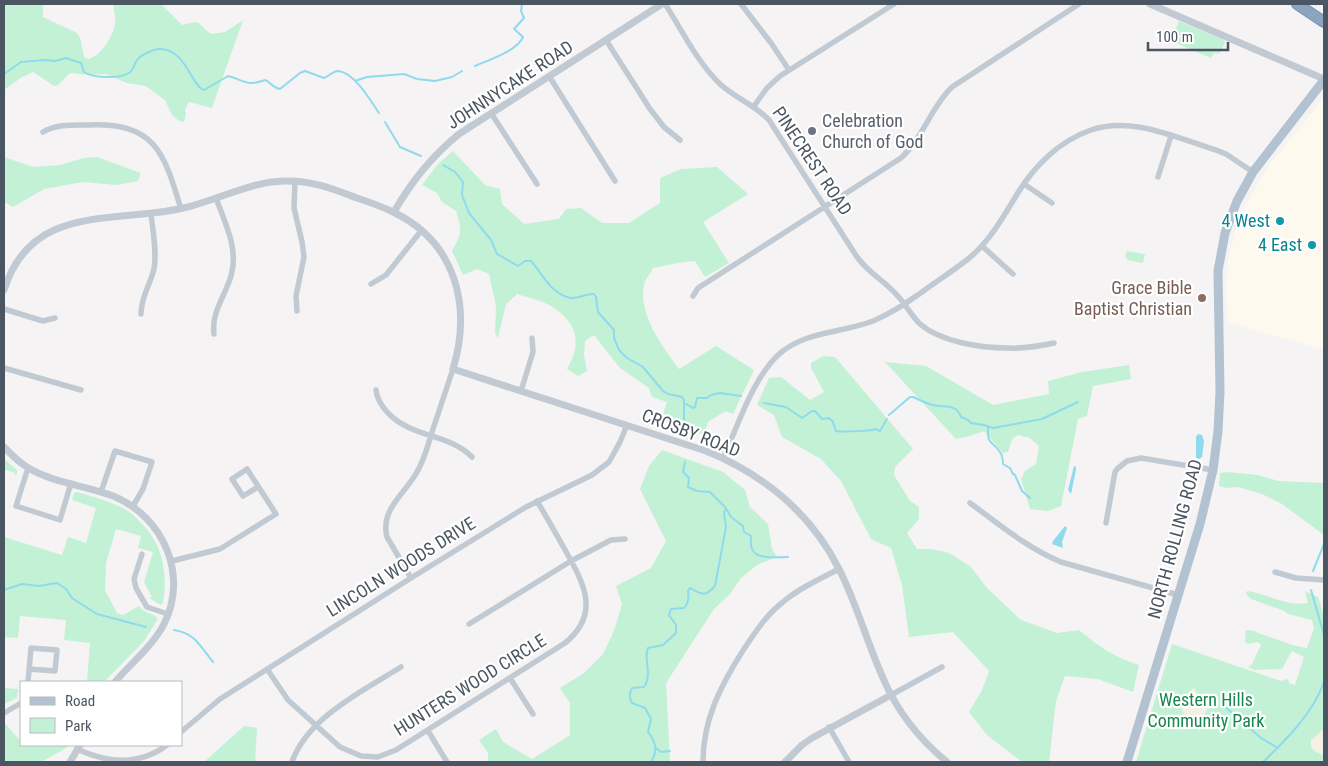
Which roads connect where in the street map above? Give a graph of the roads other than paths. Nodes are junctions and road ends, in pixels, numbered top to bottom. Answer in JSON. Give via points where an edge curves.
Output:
{"nodes":[{"id":1,"x":664,"y":4,"type":"edge"},
{"id":2,"x":741,"y":4,"type":"edge"},
{"id":3,"x":893,"y":4,"type":"edge"},
{"id":4,"x":1079,"y":4,"type":"edge"},
{"id":5,"x":1150,"y":4,"type":"edge"},
{"id":6,"x":1297,"y":4,"type":"edge"},
{"id":7,"x":1324,"y":22,"type":"edge"},
{"id":8,"x":606,"y":40,"type":"junction"},
{"id":9,"x":789,"y":70,"type":"junction"},
{"id":10,"x":549,"y":76,"type":"junction"},
{"id":11,"x":1324,"y":80,"type":"edge"},
{"id":12,"x":754,"y":106,"type":"junction"},
{"id":13,"x":491,"y":112,"type":"junction"},
{"id":14,"x":43,"y":132,"type":"dead end"},
{"id":15,"x":1171,"y":136,"type":"junction"},
{"id":16,"x":680,"y":140,"type":"dead end"},
{"id":17,"x":1253,"y":172,"type":"junction"},
{"id":18,"x":1158,"y":177,"type":"dead end"},
{"id":19,"x":295,"y":181,"type":"junction"},
{"id":20,"x":615,"y":181,"type":"dead end"},
{"id":21,"x":537,"y":184,"type":"dead end"},
{"id":22,"x":1024,"y":184,"type":"junction"},
{"id":23,"x":216,"y":198,"type":"junction"},
{"id":24,"x":1052,"y":203,"type":"dead end"},
{"id":25,"x":825,"y":207,"type":"junction"},
{"id":26,"x":181,"y":209,"type":"junction"},
{"id":27,"x":394,"y":212,"type":"junction"},
{"id":28,"x":151,"y":214,"type":"junction"},
{"id":29,"x":420,"y":231,"type":"junction"},
{"id":30,"x":982,"y":246,"type":"junction"},
{"id":31,"x":1013,"y":274,"type":"dead end"},
{"id":32,"x":371,"y":284,"type":"dead end"},
{"id":33,"x":4,"y":290,"type":"edge"},
{"id":34,"x":693,"y":296,"type":"dead end"},
{"id":35,"x":904,"y":304,"type":"junction"},
{"id":36,"x":4,"y":309,"type":"edge"},
{"id":37,"x":297,"y":311,"type":"dead end"},
{"id":38,"x":141,"y":314,"type":"dead end"},
{"id":39,"x":55,"y":318,"type":"dead end"},
{"id":40,"x":214,"y":334,"type":"dead end"},
{"id":41,"x":532,"y":338,"type":"dead end"},
{"id":42,"x":1054,"y":344,"type":"dead end"},
{"id":43,"x":4,"y":368,"type":"edge"},
{"id":44,"x":453,"y":369,"type":"junction"},
{"id":45,"x":81,"y":390,"type":"dead end"},
{"id":46,"x":376,"y":390,"type":"dead end"},
{"id":47,"x":521,"y":391,"type":"junction"},
{"id":48,"x":627,"y":425,"type":"junction"},
{"id":49,"x":431,"y":437,"type":"junction"},
{"id":50,"x":4,"y":447,"type":"edge"},
{"id":51,"x":472,"y":457,"type":"dead end"},
{"id":52,"x":723,"y":458,"type":"junction"},
{"id":53,"x":28,"y":468,"type":"junction"},
{"id":54,"x":1212,"y":470,"type":"junction"},
{"id":55,"x":71,"y":483,"type":"junction"},
{"id":56,"x":258,"y":487,"type":"junction"},
{"id":57,"x":101,"y":492,"type":"junction"},
{"id":58,"x":537,"y":501,"type":"junction"},
{"id":59,"x":970,"y":503,"type":"dead end"},
{"id":60,"x":133,"y":506,"type":"junction"},
{"id":61,"x":1106,"y":523,"type":"dead end"},
{"id":62,"x":625,"y":539,"type":"dead end"},
{"id":63,"x":142,"y":554,"type":"dead end"},
{"id":64,"x":172,"y":561,"type":"junction"},
{"id":65,"x":571,"y":561,"type":"junction"},
{"id":66,"x":839,"y":569,"type":"junction"},
{"id":67,"x":1275,"y":572,"type":"dead end"},
{"id":68,"x":411,"y":578,"type":"junction"},
{"id":69,"x":1324,"y":580,"type":"edge"},
{"id":70,"x":1178,"y":595,"type":"junction"},
{"id":71,"x":168,"y":614,"type":"junction"},
{"id":72,"x":469,"y":624,"type":"dead end"},
{"id":73,"x":401,"y":667,"type":"dead end"},
{"id":74,"x":942,"y":667,"type":"dead end"},
{"id":75,"x":29,"y":669,"type":"junction"},
{"id":76,"x":267,"y":669,"type":"junction"},
{"id":77,"x":510,"y":678,"type":"junction"},
{"id":78,"x":28,"y":681,"type":"edge"},
{"id":79,"x":116,"y":681,"type":"edge"},
{"id":80,"x":891,"y":694,"type":"junction"},
{"id":81,"x":20,"y":704,"type":"edge"},
{"id":82,"x":4,"y":713,"type":"edge"},
{"id":83,"x":533,"y":714,"type":"dead end"},
{"id":84,"x":317,"y":726,"type":"junction"},
{"id":85,"x":829,"y":727,"type":"junction"},
{"id":86,"x":428,"y":730,"type":"junction"},
{"id":87,"x":182,"y":731,"type":"edge"},
{"id":88,"x":166,"y":746,"type":"edge"},
{"id":89,"x":78,"y":747,"type":"edge"},
{"id":90,"x":145,"y":760,"type":"edge"},
{"id":91,"x":70,"y":762,"type":"edge"},
{"id":92,"x":292,"y":762,"type":"edge"},
{"id":93,"x":448,"y":762,"type":"edge"},
{"id":94,"x":703,"y":762,"type":"edge"},
{"id":95,"x":785,"y":762,"type":"edge"},
{"id":96,"x":850,"y":762,"type":"edge"},
{"id":97,"x":946,"y":762,"type":"edge"},
{"id":98,"x":1127,"y":762,"type":"edge"}],
"edges":[{"from":1,"to":8,"type":"street","name":"JOHNNYCAKE ROAD"},
{"from":1,"to":12,"type":"street","name":"PINECREST ROAD","via":[[710,73],[724,87]]},
{"from":2,"to":9,"type":"street"},
{"from":3,"to":9,"type":"street"},
{"from":4,"to":25,"type":"street","via":[[952,87],[908,152]]},
{"from":5,"to":11,"type":"street"},
{"from":6,"to":7,"type":"highway"},
{"from":8,"to":10,"type":"street","name":"JOHNNYCAKE ROAD"},
{"from":8,"to":16,"type":"street","via":[[650,109]]},
{"from":9,"to":12,"type":"street","via":[[772,82]]},
{"from":10,"to":13,"type":"street","name":"JOHNNYCAKE ROAD"},
{"from":10,"to":20,"type":"street"},
{"from":11,"to":17,"type":"main road","name":"NORTH ROLLING ROAD"},
{"from":12,"to":25,"type":"street","name":"PINECREST ROAD","via":[[775,128]]},
{"from":13,"to":21,"type":"street"},
{"from":13,"to":27,"type":"street","name":"JOHNNYCAKE ROAD","via":[[434,156]]},
{"from":14,"to":26,"type":"street","via":[[62,126],[105,124],[135,131],[153,144],[166,160]]},
{"from":15,"to":17,"type":"street","via":[[1226,154]]},
{"from":15,"to":18,"type":"street"},
{"from":15,"to":22,"type":"street","via":[[1124,125],[1091,130],[1052,153]]},
{"from":17,"to":54,"type":"main road","name":"NORTH ROLLING ROAD","via":[[1231,216],[1218,271],[1220,392]]},
{"from":19,"to":23,"type":"street","via":[[262,183]]},
{"from":19,"to":27,"type":"street","via":[[326,186]]},
{"from":19,"to":37,"type":"street","via":[[294,208],[304,257],[296,296]]},
{"from":22,"to":24,"type":"street"},
{"from":22,"to":30,"type":"street"},
{"from":23,"to":26,"type":"street"},
{"from":23,"to":40,"type":"street","via":[[234,255],[230,276],[214,318]]},
{"from":25,"to":34,"type":"street","via":[[698,288]]},
{"from":25,"to":35,"type":"street","name":"PINECREST ROAD","via":[[865,268]]},
{"from":26,"to":28,"type":"street"},
{"from":27,"to":29,"type":"street"},
{"from":28,"to":33,"type":"street","via":[[90,219],[60,227],[32,244],[23,254],[11,271]]},
{"from":28,"to":38,"type":"street","via":[[155,260],[142,300]]},
{"from":29,"to":32,"type":"street","via":[[386,275]]},
{"from":29,"to":44,"type":"street","via":[[438,249],[458,292],[462,330]]},
{"from":30,"to":31,"type":"street"},
{"from":30,"to":35,"type":"street"},
{"from":35,"to":42,"type":"street","name":"PINECREST ROAD","via":[[926,328],[954,340],[1009,348]]},
{"from":35,"to":52,"type":"street","via":[[875,320],[815,336],[780,353],[756,384]]},
{"from":36,"to":39,"type":"street","via":[[43,321]]},
{"from":41,"to":47,"type":"street","via":[[533,352]]},
{"from":43,"to":45,"type":"street"},
{"from":44,"to":47,"type":"street","name":"CROSBY ROAD"},
{"from":44,"to":49,"type":"street"},
{"from":46,"to":49,"type":"street","via":[[380,403],[398,422]]},
{"from":47,"to":48,"type":"street","name":"CROSBY ROAD"},
{"from":48,"to":52,"type":"street","name":"CROSBY ROAD"},
{"from":48,"to":58,"type":"street","name":"LINCOLN WOODS DRIVE","via":[[609,462],[584,480]]},
{"from":49,"to":51,"type":"street","via":[[460,447]]},
{"from":49,"to":68,"type":"street","via":[[417,473],[386,518],[387,537]]},
{"from":50,"to":53,"type":"street"},
{"from":52,"to":66,"type":"street","name":"CROSBY ROAD","via":[[760,479],[792,504],[818,534]]},
{"from":53,"to":55,"type":"street"},
{"from":53,"to":55,"type":"street","via":[[16,506],[60,520]]},
{"from":54,"to":61,"type":"street","via":[[1141,458],[1127,461],[1115,472]]},
{"from":54,"to":70,"type":"main road","name":"NORTH ROLLING ROAD","via":[[1203,514]]},
{"from":55,"to":57,"type":"street"},
{"from":56,"to":56,"type":"street","via":[[247,469],[232,479],[243,496]]},
{"from":56,"to":64,"type":"street","via":[[276,514],[220,549]]},
{"from":57,"to":60,"type":"street"},
{"from":57,"to":60,"type":"street","via":[[115,451],[152,462]]},
{"from":58,"to":65,"type":"street","name":"HUNTERS WOOD CIRCLE"},
{"from":58,"to":68,"type":"street","name":"LINCOLN WOODS DRIVE"},
{"from":59,"to":70,"type":"street","via":[[1031,548],[1050,558]]},
{"from":60,"to":64,"type":"street","via":[[158,531]]},
{"from":62,"to":65,"type":"street","via":[[610,540]]},
{"from":63,"to":71,"type":"street","via":[[134,579],[136,588],[147,607]]},
{"from":64,"to":71,"type":"street","via":[[174,583]]},
{"from":65,"to":72,"type":"street"},
{"from":65,"to":77,"type":"street","name":"HUNTERS WOOD CIRCLE","via":[[586,595],[586,613],[579,630],[566,643]]},
{"from":66,"to":80,"type":"street","name":"CROSBY ROAD"},
{"from":66,"to":94,"type":"street","via":[[792,594],[757,629],[725,678],[712,708]]},
{"from":67,"to":69,"type":"street","via":[[1302,579]]},
{"from":68,"to":76,"type":"street","name":"LINCOLN WOODS DRIVE"},
{"from":70,"to":98,"type":"main road","name":"NORTH ROLLING ROAD"},
{"from":71,"to":79,"type":"street","via":[[153,642]]},
{"from":73,"to":84,"type":"street","via":[[336,708]]},
{"from":74,"to":80,"type":"street"},
{"from":75,"to":75,"type":"street","via":[[31,648],[57,650],[55,671]]},
{"from":75,"to":78,"type":"street"},
{"from":76,"to":84,"type":"street","name":"HUNTERS WOOD CIRCLE","via":[[288,700]]},
{"from":76,"to":87,"type":"street","name":"LINCOLN WOODS DRIVE","via":[[209,707]]},
{"from":77,"to":83,"type":"street"},
{"from":77,"to":86,"type":"street","name":"HUNTERS WOOD CIRCLE"},
{"from":80,"to":85,"type":"street"},
{"from":80,"to":97,"type":"street","name":"CROSBY ROAD","via":[[909,724]]},
{"from":81,"to":82,"type":"street"},
{"from":84,"to":86,"type":"street","name":"HUNTERS WOOD CIRCLE","via":[[347,751],[370,757],[386,754]]},
{"from":84,"to":92,"type":"street"},
{"from":85,"to":95,"type":"street","via":[[802,745]]},
{"from":85,"to":96,"type":"street"},
{"from":86,"to":93,"type":"street"},
{"from":88,"to":90,"type":"street"},
{"from":89,"to":90,"type":"street","via":[[96,758]]},
{"from":89,"to":91,"type":"street"}]}
